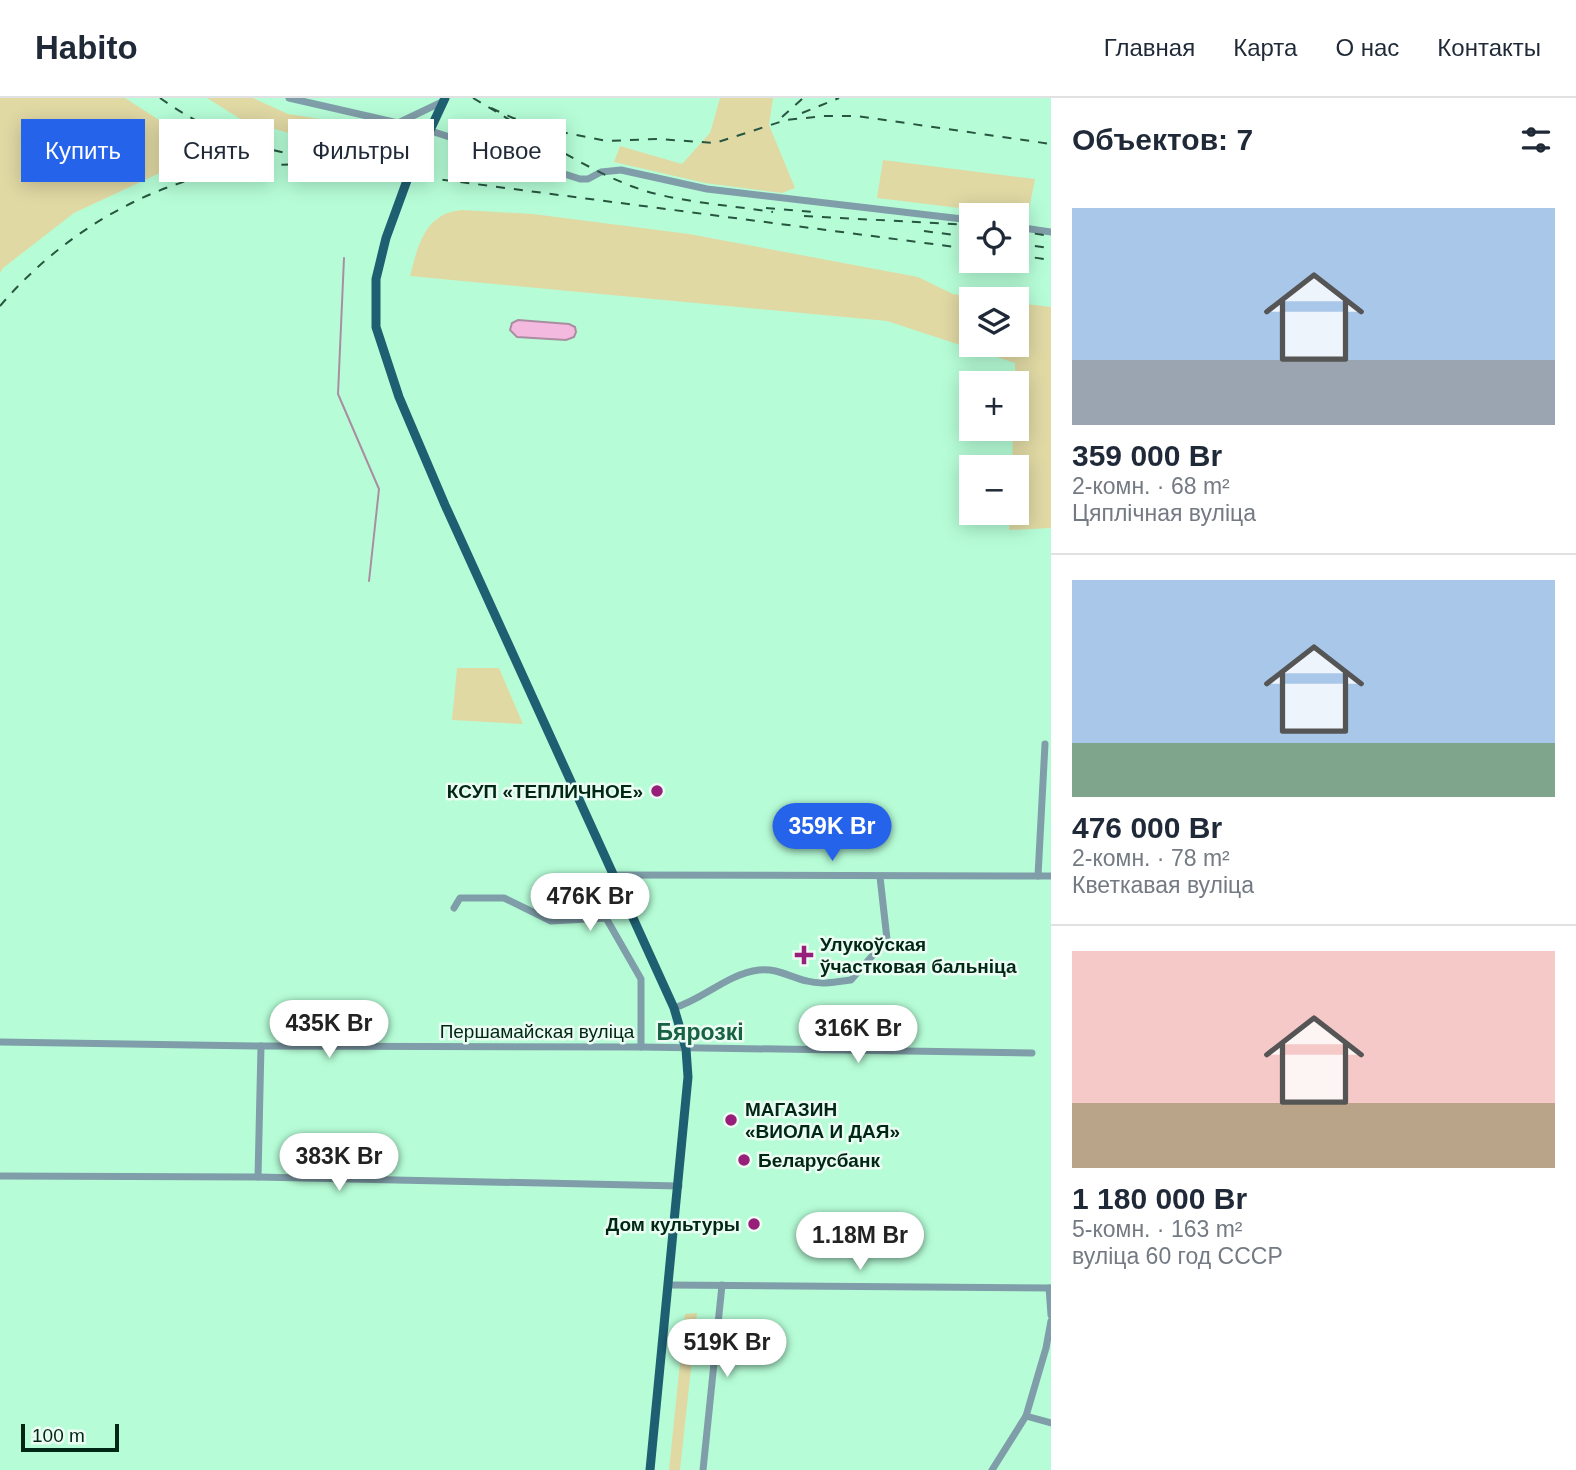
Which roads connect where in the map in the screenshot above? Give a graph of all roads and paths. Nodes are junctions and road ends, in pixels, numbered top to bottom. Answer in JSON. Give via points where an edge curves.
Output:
{"nodes":[{"id":1,"x":289,"y":98,"type":"edge"},
{"id":2,"x":445,"y":99,"type":"edge"},
{"id":3,"x":381,"y":119,"type":"edge"},
{"id":4,"x":406,"y":119,"type":"edge"},
{"id":5,"x":434,"y":124,"type":"edge"},
{"id":6,"x":434,"y":132,"type":"edge"},
{"id":7,"x":407,"y":182,"type":"edge"},
{"id":8,"x":959,"y":219,"type":"edge"},
{"id":9,"x":1029,"y":229,"type":"edge"},
{"id":10,"x":1051,"y":232,"type":"edge"},
{"id":11,"x":1045,"y":744,"type":"dead end"},
{"id":12,"x":613,"y":875,"type":"junction"},
{"id":13,"x":1038,"y":876,"type":"junction"},
{"id":14,"x":1051,"y":876,"type":"edge"},
{"id":15,"x":880,"y":877,"type":"junction"},
{"id":16,"x":454,"y":908,"type":"dead end"},
{"id":17,"x":674,"y":1008,"type":"junction"},
{"id":18,"x":0,"y":1042,"type":"edge"},
{"id":19,"x":261,"y":1046,"type":"junction"},
{"id":20,"x":641,"y":1047,"type":"junction"},
{"id":21,"x":686,"y":1049,"type":"junction"},
{"id":22,"x":1032,"y":1053,"type":"dead end"},
{"id":23,"x":0,"y":1176,"type":"edge"},
{"id":24,"x":258,"y":1177,"type":"junction"},
{"id":25,"x":679,"y":1186,"type":"junction"},
{"id":26,"x":669,"y":1284,"type":"junction"},
{"id":27,"x":722,"y":1285,"type":"junction"},
{"id":28,"x":1050,"y":1288,"type":"edge"},
{"id":29,"x":1051,"y":1315,"type":"edge"},
{"id":30,"x":1051,"y":1321,"type":"edge"},
{"id":31,"x":1027,"y":1416,"type":"junction"},
{"id":32,"x":1051,"y":1423,"type":"edge"},
{"id":33,"x":650,"y":1470,"type":"edge"},
{"id":34,"x":704,"y":1470,"type":"edge"},
{"id":35,"x":992,"y":1470,"type":"edge"}],
"edges":[{"from":1,"to":3,"type":"street"},
{"from":2,"to":4,"type":"street"},
{"from":2,"to":5,"type":"main road"},
{"from":6,"to":8,"type":"street","via":[[580,178],[621,170],[707,189]]},
{"from":7,"to":12,"type":"main road","via":[[380,259],[376,327],[445,505]]},
{"from":9,"to":10,"type":"street"},
{"from":11,"to":13,"type":"street"},
{"from":12,"to":15,"type":"street"},
{"from":12,"to":17,"type":"main road"},
{"from":13,"to":14,"type":"street"},
{"from":13,"to":15,"type":"street"},
{"from":15,"to":17,"type":"street","via":[[887,939],[851,980],[826,984],[775,970],[757,971],[734,976]]},
{"from":16,"to":20,"type":"street","via":[[460,898],[504,898],[551,921],[606,918],[640,979]]},
{"from":17,"to":21,"type":"main road"},
{"from":18,"to":19,"type":"street","name":"Першамайская вуліца"},
{"from":19,"to":20,"type":"street","name":"Першамайская вуліца"},
{"from":19,"to":24,"type":"street"},
{"from":20,"to":21,"type":"street","name":"Першамайская вуліца"},
{"from":21,"to":22,"type":"street","name":"Першамайская вуліца"},
{"from":21,"to":25,"type":"main road"},
{"from":23,"to":24,"type":"street"},
{"from":24,"to":25,"type":"street"},
{"from":25,"to":26,"type":"main road"},
{"from":26,"to":27,"type":"street"},
{"from":26,"to":33,"type":"main road"},
{"from":27,"to":28,"type":"street"},
{"from":27,"to":34,"type":"street"},
{"from":28,"to":29,"type":"street"},
{"from":30,"to":31,"type":"street"},
{"from":31,"to":32,"type":"street"},
{"from":31,"to":35,"type":"street"}]}
